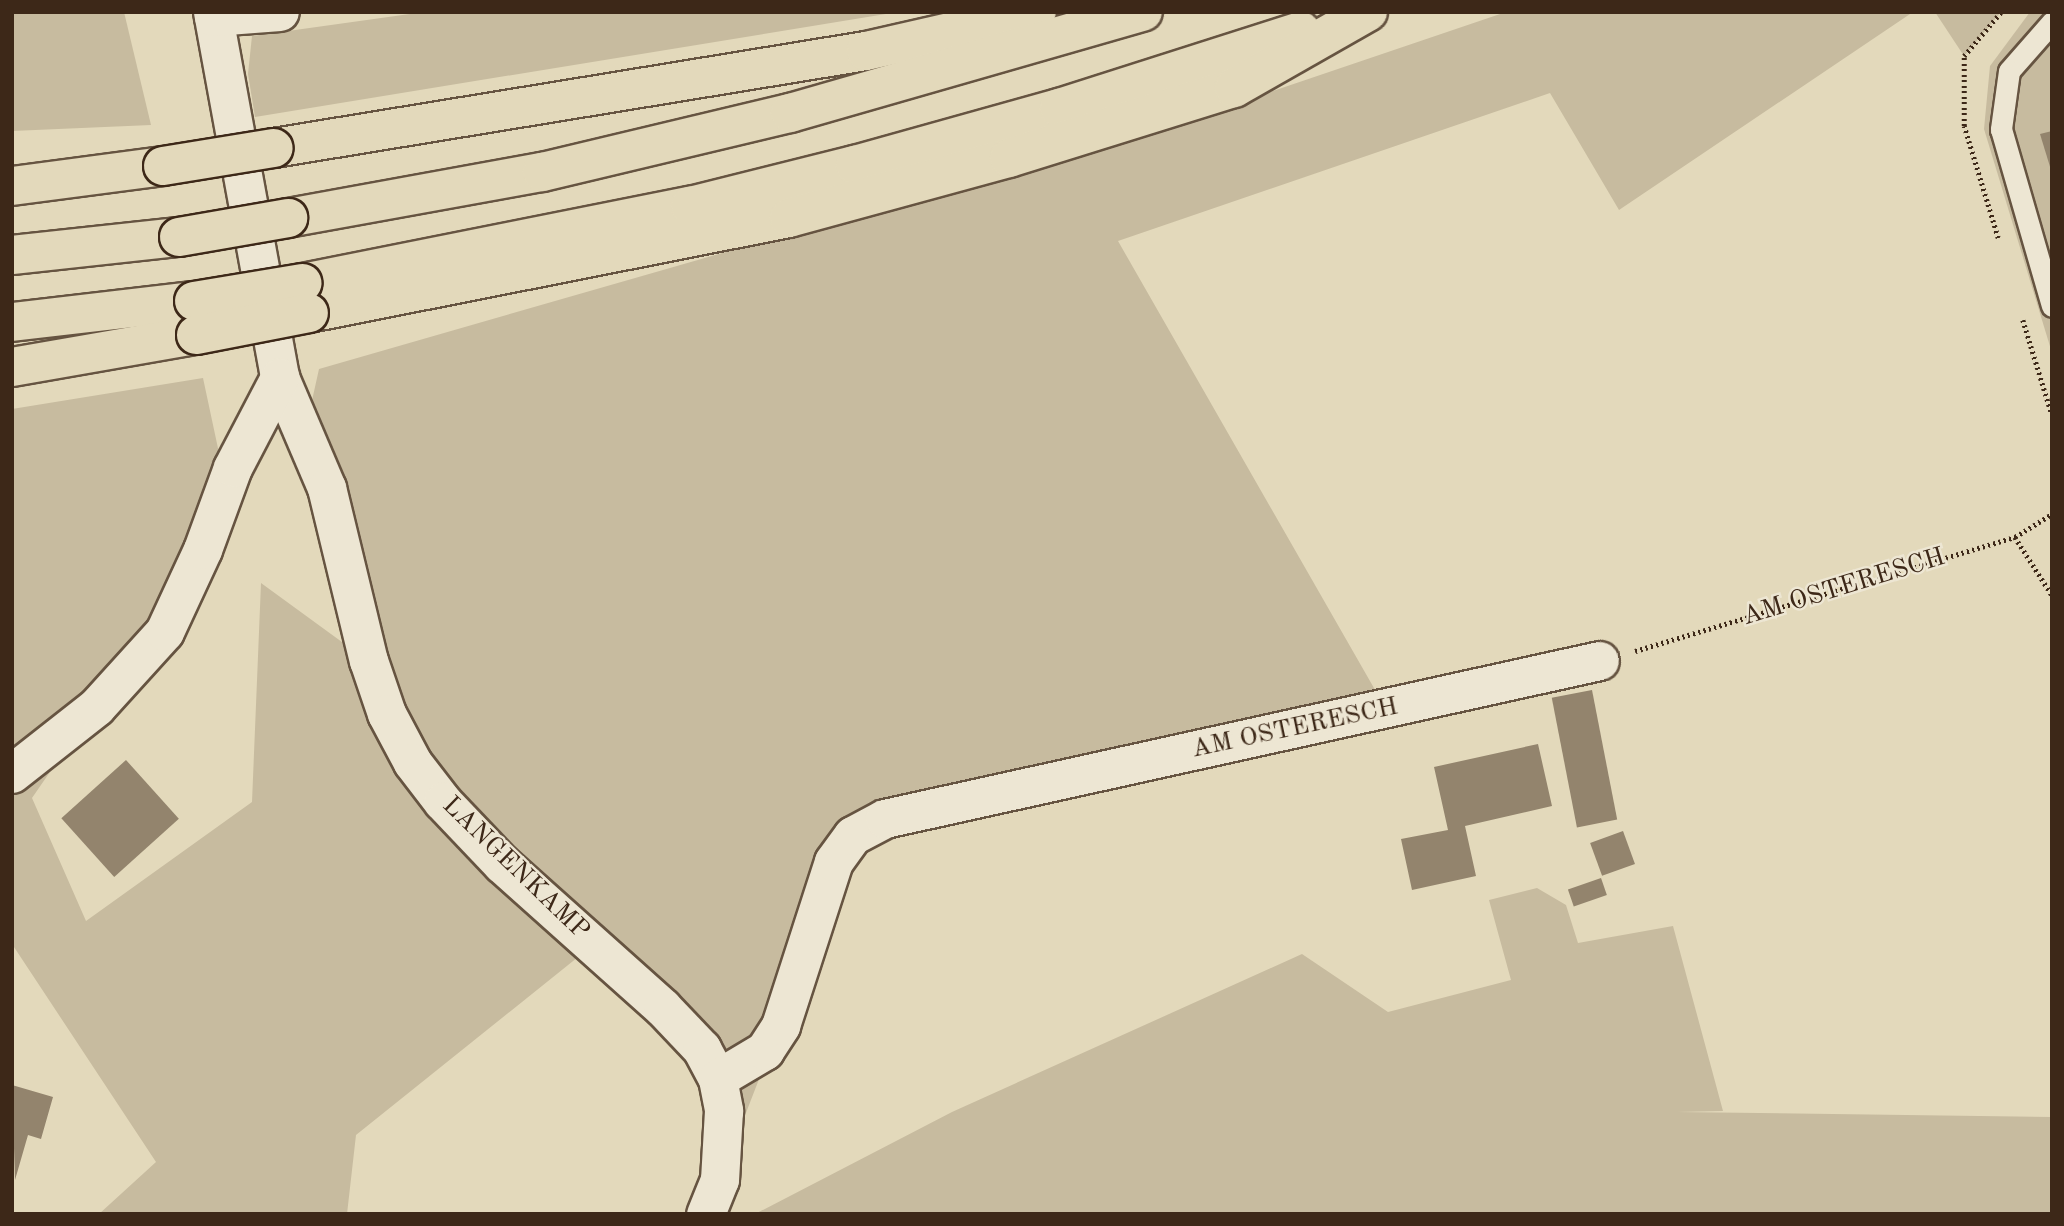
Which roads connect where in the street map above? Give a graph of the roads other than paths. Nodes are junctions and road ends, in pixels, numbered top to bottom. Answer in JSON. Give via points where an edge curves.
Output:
{"nodes":[{"id":1,"x":280,"y":12,"type":"edge"},
{"id":2,"x":1037,"y":12,"type":"edge"},
{"id":3,"x":1143,"y":12,"type":"edge"},
{"id":4,"x":1357,"y":12,"type":"edge"},
{"id":5,"x":1368,"y":12,"type":"edge"},
{"id":6,"x":213,"y":14,"type":"edge"},
{"id":7,"x":2052,"y":22,"type":"edge"},
{"id":8,"x":12,"y":186,"type":"edge"},
{"id":9,"x":12,"y":255,"type":"edge"},
{"id":10,"x":306,"y":298,"type":"junction"},
{"id":11,"x":2052,"y":306,"type":"edge"},
{"id":12,"x":195,"y":318,"type":"junction"},
{"id":13,"x":12,"y":322,"type":"edge"},
{"id":14,"x":12,"y":367,"type":"edge"},
{"id":15,"x":280,"y":378,"type":"junction"},
{"id":16,"x":1600,"y":661,"type":"road end"},
{"id":17,"x":12,"y":774,"type":"edge"},
{"id":18,"x":718,"y":1079,"type":"junction"},
{"id":19,"x":706,"y":1214,"type":"edge"}],
"edges":[{"from":1,"to":6,"type":"street"},
{"from":2,"to":8,"type":"highway","bridge":true,"via":[[866,51],[163,166]]},
{"from":3,"to":9,"type":"highway","bridge":true,"via":[[790,113],[542,172],[179,237]]},
{"from":4,"to":10,"type":"highway","via":[[1059,108],[855,165]]},
{"from":5,"to":10,"type":"highway","via":[[1234,88],[1009,158],[789,218]]},
{"from":6,"to":15,"type":"street","name":"LANGENKAMP"},
{"from":7,"to":11,"type":"lane","via":[[2009,71],[2001,129]]},
{"from":10,"to":12,"type":"highway","bridge":true},
{"from":12,"to":13,"type":"highway"},
{"from":12,"to":14,"type":"highway"},
{"from":15,"to":17,"type":"street","via":[[233,468],[165,632],[97,707]]},
{"from":15,"to":18,"type":"street","name":"LANGENKAMP","via":[[327,488],[369,662],[387,714],[413,763],[502,864],[702,1049]]},
{"from":16,"to":18,"type":"street","name":"AM OSTERESCH","via":[[885,819],[853,836],[834,862],[781,1026],[765,1051]]},
{"from":18,"to":19,"type":"street","name":"LANGENKAMP","via":[[724,1111],[720,1180]]}]}
